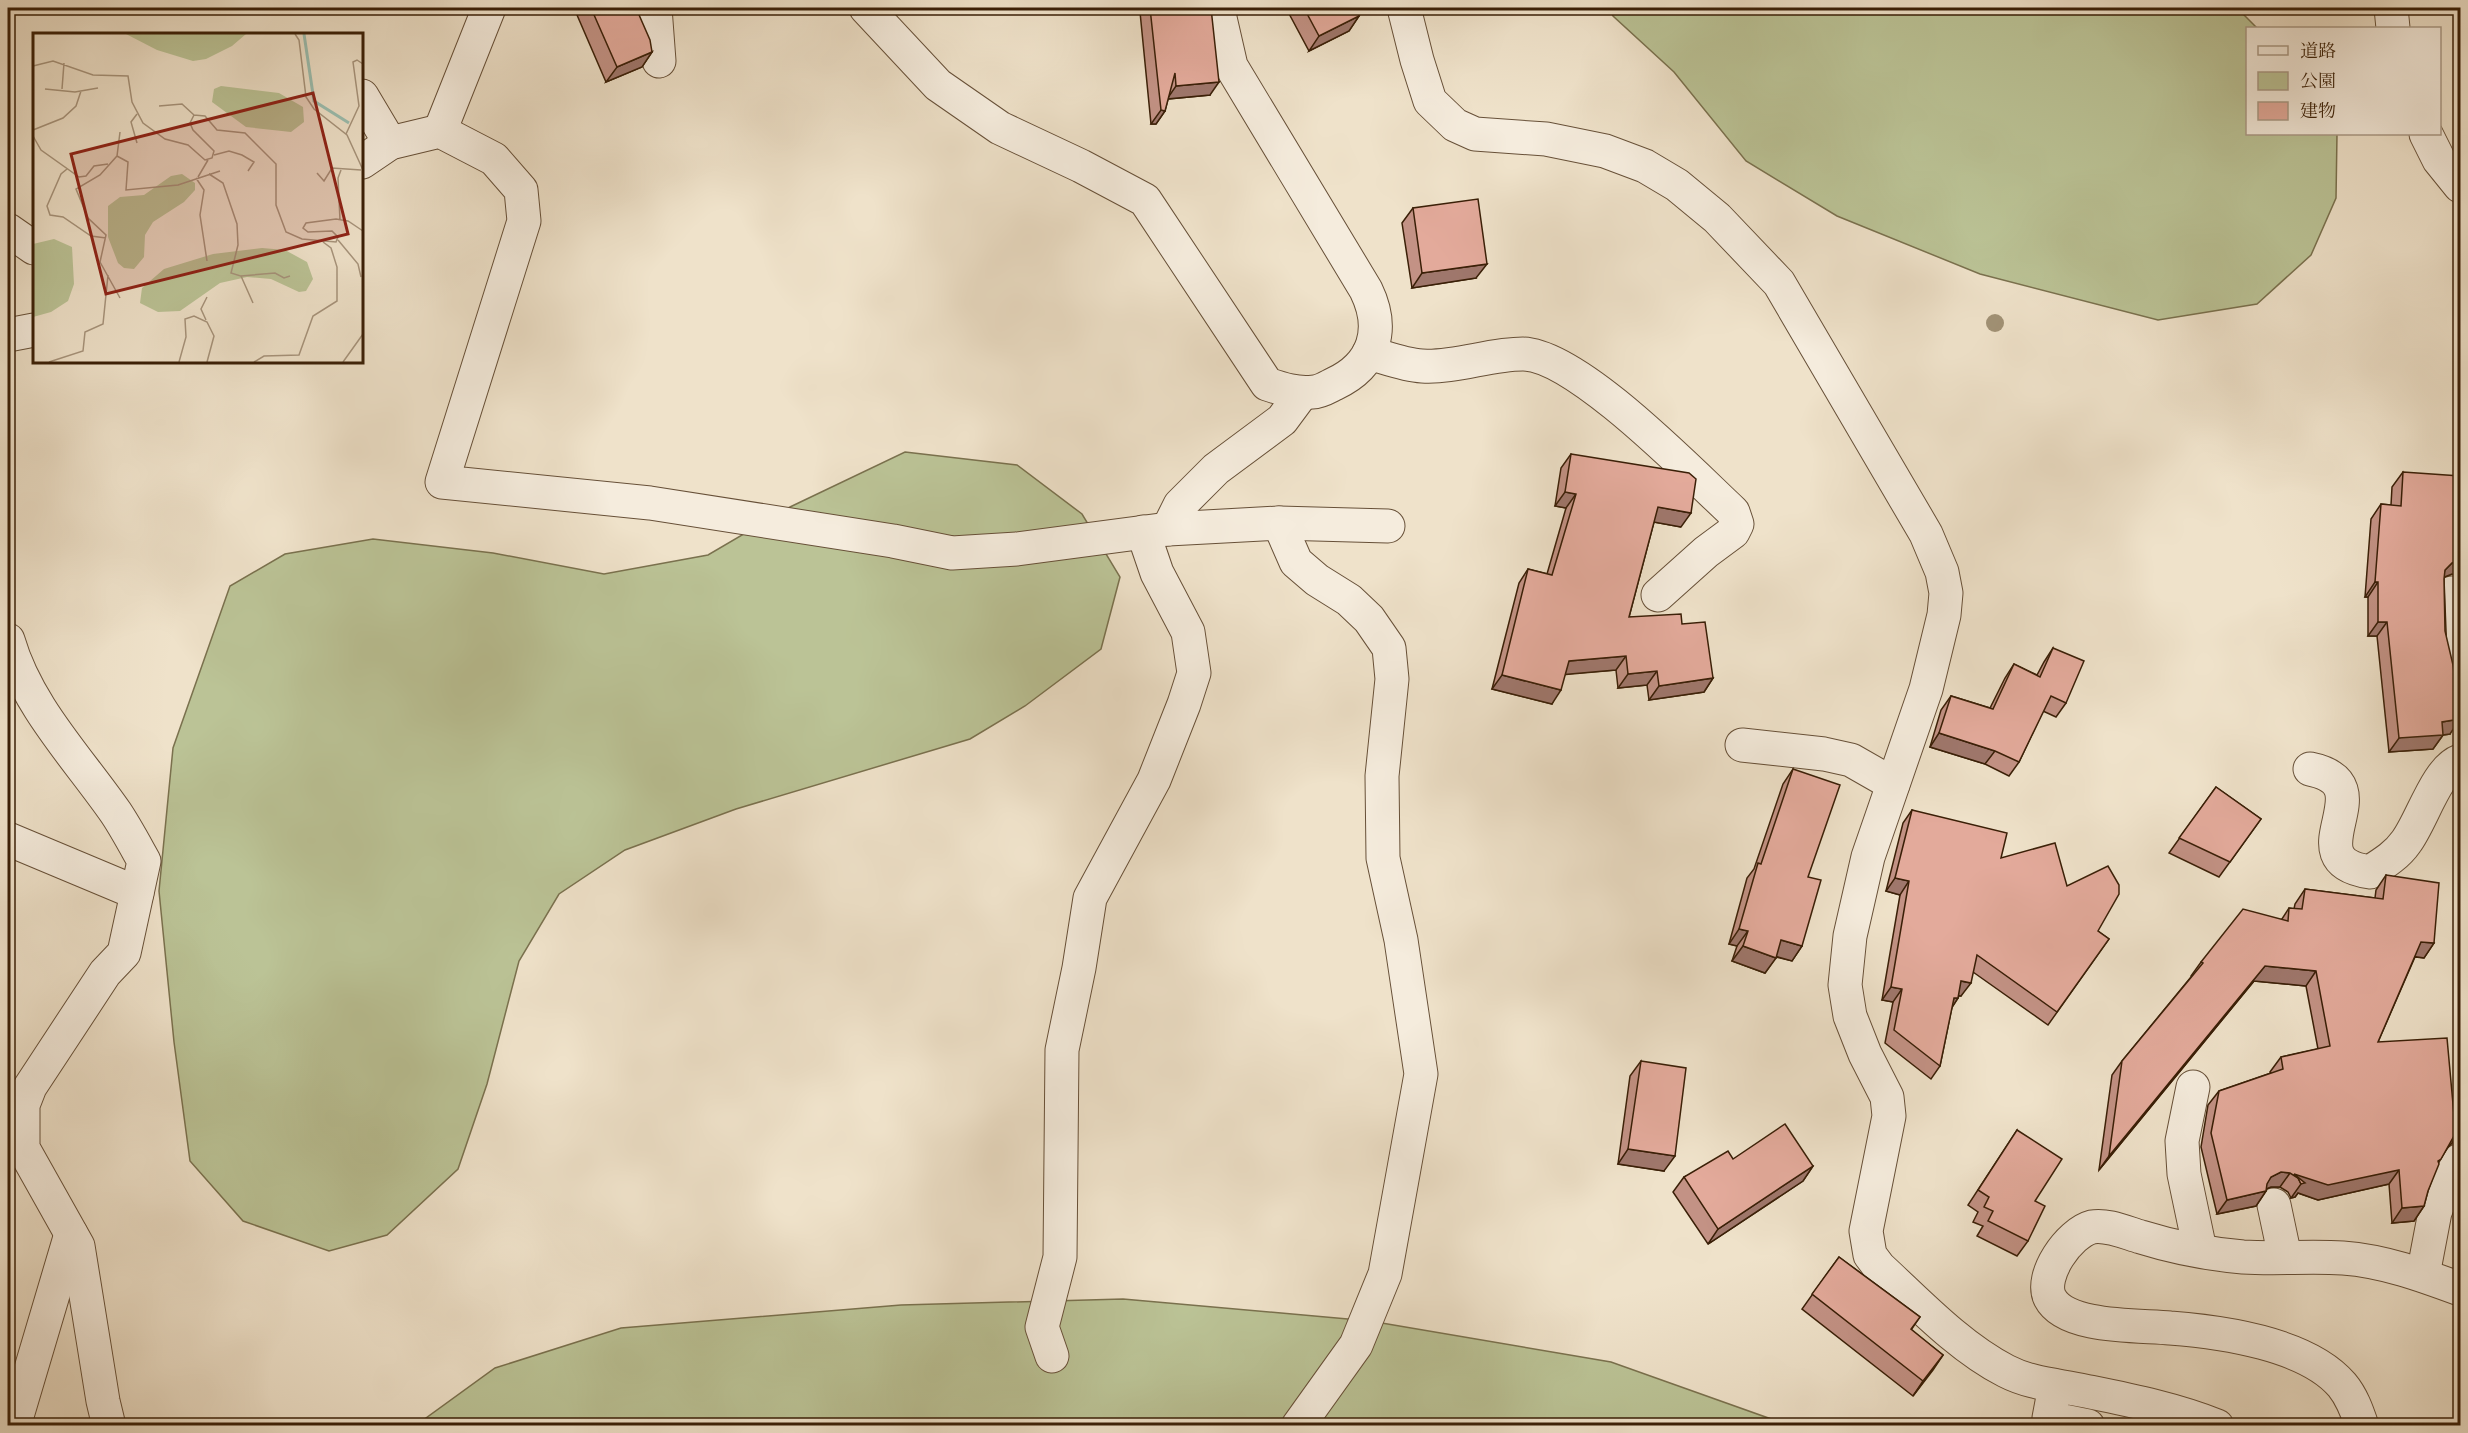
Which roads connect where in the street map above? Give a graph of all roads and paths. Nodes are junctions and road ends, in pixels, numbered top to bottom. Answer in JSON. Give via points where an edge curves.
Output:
{"nodes":[{"id":1,"x":489,"y":8,"type":"edge"},
{"id":2,"x":655,"y":8,"type":"edge"},
{"id":3,"x":866,"y":8,"type":"edge"},
{"id":4,"x":1220,"y":8,"type":"edge"},
{"id":5,"x":1404,"y":8,"type":"edge"},
{"id":6,"x":2391,"y":8,"type":"edge"},
{"id":7,"x":2393,"y":27,"type":"edge"},
{"id":8,"x":659,"y":61,"type":"dead end"},
{"id":9,"x":363,"y":98,"type":"edge"},
{"id":10,"x":440,"y":131,"type":"junction"},
{"id":11,"x":2426,"y":135,"type":"edge"},
{"id":12,"x":390,"y":143,"type":"junction"},
{"id":13,"x":363,"y":161,"type":"edge"},
{"id":14,"x":2460,"y":186,"type":"edge"},
{"id":15,"x":8,"y":230,"type":"edge"},
{"id":16,"x":33,"y":247,"type":"edge"},
{"id":17,"x":33,"y":330,"type":"edge"},
{"id":18,"x":8,"y":335,"type":"edge"},
{"id":19,"x":1369,"y":353,"type":"junction"},
{"id":20,"x":1302,"y":393,"type":"junction"},
{"id":21,"x":1279,"y":523,"type":"junction"},
{"id":22,"x":1388,"y":526,"type":"dead end"},
{"id":23,"x":1156,"y":531,"type":"junction"},
{"id":24,"x":2452,"y":593,"type":"dead end"},
{"id":25,"x":1658,"y":595,"type":"dead end"},
{"id":26,"x":8,"y":640,"type":"edge"},
{"id":27,"x":2460,"y":672,"type":"edge"},
{"id":28,"x":1742,"y":745,"type":"dead end"},
{"id":29,"x":2460,"y":761,"type":"edge"},
{"id":30,"x":2310,"y":769,"type":"dead end"},
{"id":31,"x":1893,"y":784,"type":"junction"},
{"id":32,"x":8,"y":839,"type":"edge"},
{"id":33,"x":137,"y":893,"type":"junction"},
{"id":34,"x":2193,"y":1087,"type":"dead end"},
{"id":35,"x":2460,"y":1160,"type":"edge"},
{"id":36,"x":2274,"y":1205,"type":"dead end"},
{"id":37,"x":71,"y":1234,"type":"junction"},
{"id":38,"x":2200,"y":1250,"type":"junction"},
{"id":39,"x":2285,"y":1257,"type":"junction"},
{"id":40,"x":2423,"y":1275,"type":"junction"},
{"id":41,"x":2460,"y":1289,"type":"edge"},
{"id":42,"x":1052,"y":1356,"type":"dead end"},
{"id":43,"x":2055,"y":1386,"type":"junction"},
{"id":44,"x":14,"y":1425,"type":"edge"},
{"id":45,"x":110,"y":1425,"type":"edge"},
{"id":46,"x":1298,"y":1425,"type":"edge"},
{"id":47,"x":2088,"y":1425,"type":"edge"},
{"id":48,"x":2121,"y":1425,"type":"edge"},
{"id":49,"x":2132,"y":1425,"type":"edge"},
{"id":50,"x":2217,"y":1425,"type":"edge"},
{"id":51,"x":2362,"y":1425,"type":"edge"}],
"edges":[{"from":1,"to":10,"type":"street"},
{"from":2,"to":8,"type":"street"},
{"from":3,"to":20,"type":"street","via":[[938,86],[1000,128],[1144,200],[1267,384]]},
{"from":4,"to":19,"type":"street","via":[[1231,66],[1372,303],[1377,321]]},
{"from":5,"to":31,"type":"street","via":[[1431,101],[1455,125],[1475,134],[1546,139],[1605,151],[1645,166],[1717,218],[1779,283],[1905,495],[1942,572],[1946,593],[1944,615],[1926,689]]},
{"from":6,"to":7,"type":"street"},
{"from":9,"to":12,"type":"street"},
{"from":10,"to":12,"type":"street"},
{"from":10,"to":23,"type":"street","via":[[494,159],[521,190],[524,221],[442,482],[650,503],[952,553]]},
{"from":11,"to":14,"type":"street","via":[[2439,160]]},
{"from":12,"to":13,"type":"street"},
{"from":15,"to":16,"type":"street"},
{"from":17,"to":18,"type":"street"},
{"from":19,"to":20,"type":"street","via":[[1343,380],[1316,392]]},
{"from":19,"to":25,"type":"street","via":[[1425,366],[1526,354],[1580,377],[1642,427],[1733,512],[1737,524],[1733,532]]},
{"from":20,"to":23,"type":"street","via":[[1282,420],[1216,469]]},
{"from":21,"to":22,"type":"street"},
{"from":21,"to":23,"type":"street"},
{"from":21,"to":46,"type":"street","via":[[1296,562],[1369,618],[1389,648],[1392,679],[1382,776],[1383,858],[1401,940],[1421,1074],[1385,1275],[1356,1345]]},
{"from":23,"to":42,"type":"street","via":[[1157,573],[1188,632],[1194,673],[1154,780],[1089,898],[1062,1050],[1060,1257],[1042,1327]]},
{"from":24,"to":27,"type":"street","via":[[2454,645]]},
{"from":26,"to":33,"type":"street","via":[[14,663],[53,731],[117,814],[144,861]]},
{"from":28,"to":31,"type":"street","via":[[1851,760]]},
{"from":29,"to":30,"type":"street","via":[[2452,764],[2438,783],[2407,842],[2370,872],[2357,870],[2336,854],[2341,785],[2334,777]]},
{"from":31,"to":43,"type":"street","via":[[1868,857],[1850,936],[1845,985],[1850,1016],[1887,1097],[1889,1116],[1866,1231],[1870,1255],[1979,1356],[2007,1372]]},
{"from":32,"to":33,"type":"street"},
{"from":33,"to":37,"type":"street","via":[[124,953],[105,973],[30,1087],[23,1105],[23,1148]]},
{"from":34,"to":38,"type":"street","via":[[2182,1141],[2184,1174]]},
{"from":35,"to":40,"type":"street","via":[[2434,1212]]},
{"from":36,"to":39,"type":"street"},
{"from":37,"to":44,"type":"street"},
{"from":37,"to":45,"type":"street","via":[[78,1246]]},
{"from":38,"to":39,"type":"street","via":[[2243,1257]]},
{"from":38,"to":51,"type":"street","via":[[2106,1227],[2091,1227],[2066,1246],[2049,1273],[2046,1289],[2060,1309],[2084,1319],[2241,1338],[2317,1363],[2342,1385]]},
{"from":39,"to":40,"type":"street","via":[[2343,1258]]},
{"from":40,"to":41,"type":"street"},
{"from":43,"to":47,"type":"street","via":[[2049,1418]]},
{"from":43,"to":50,"type":"street"},
{"from":48,"to":49,"type":"street"}]}
